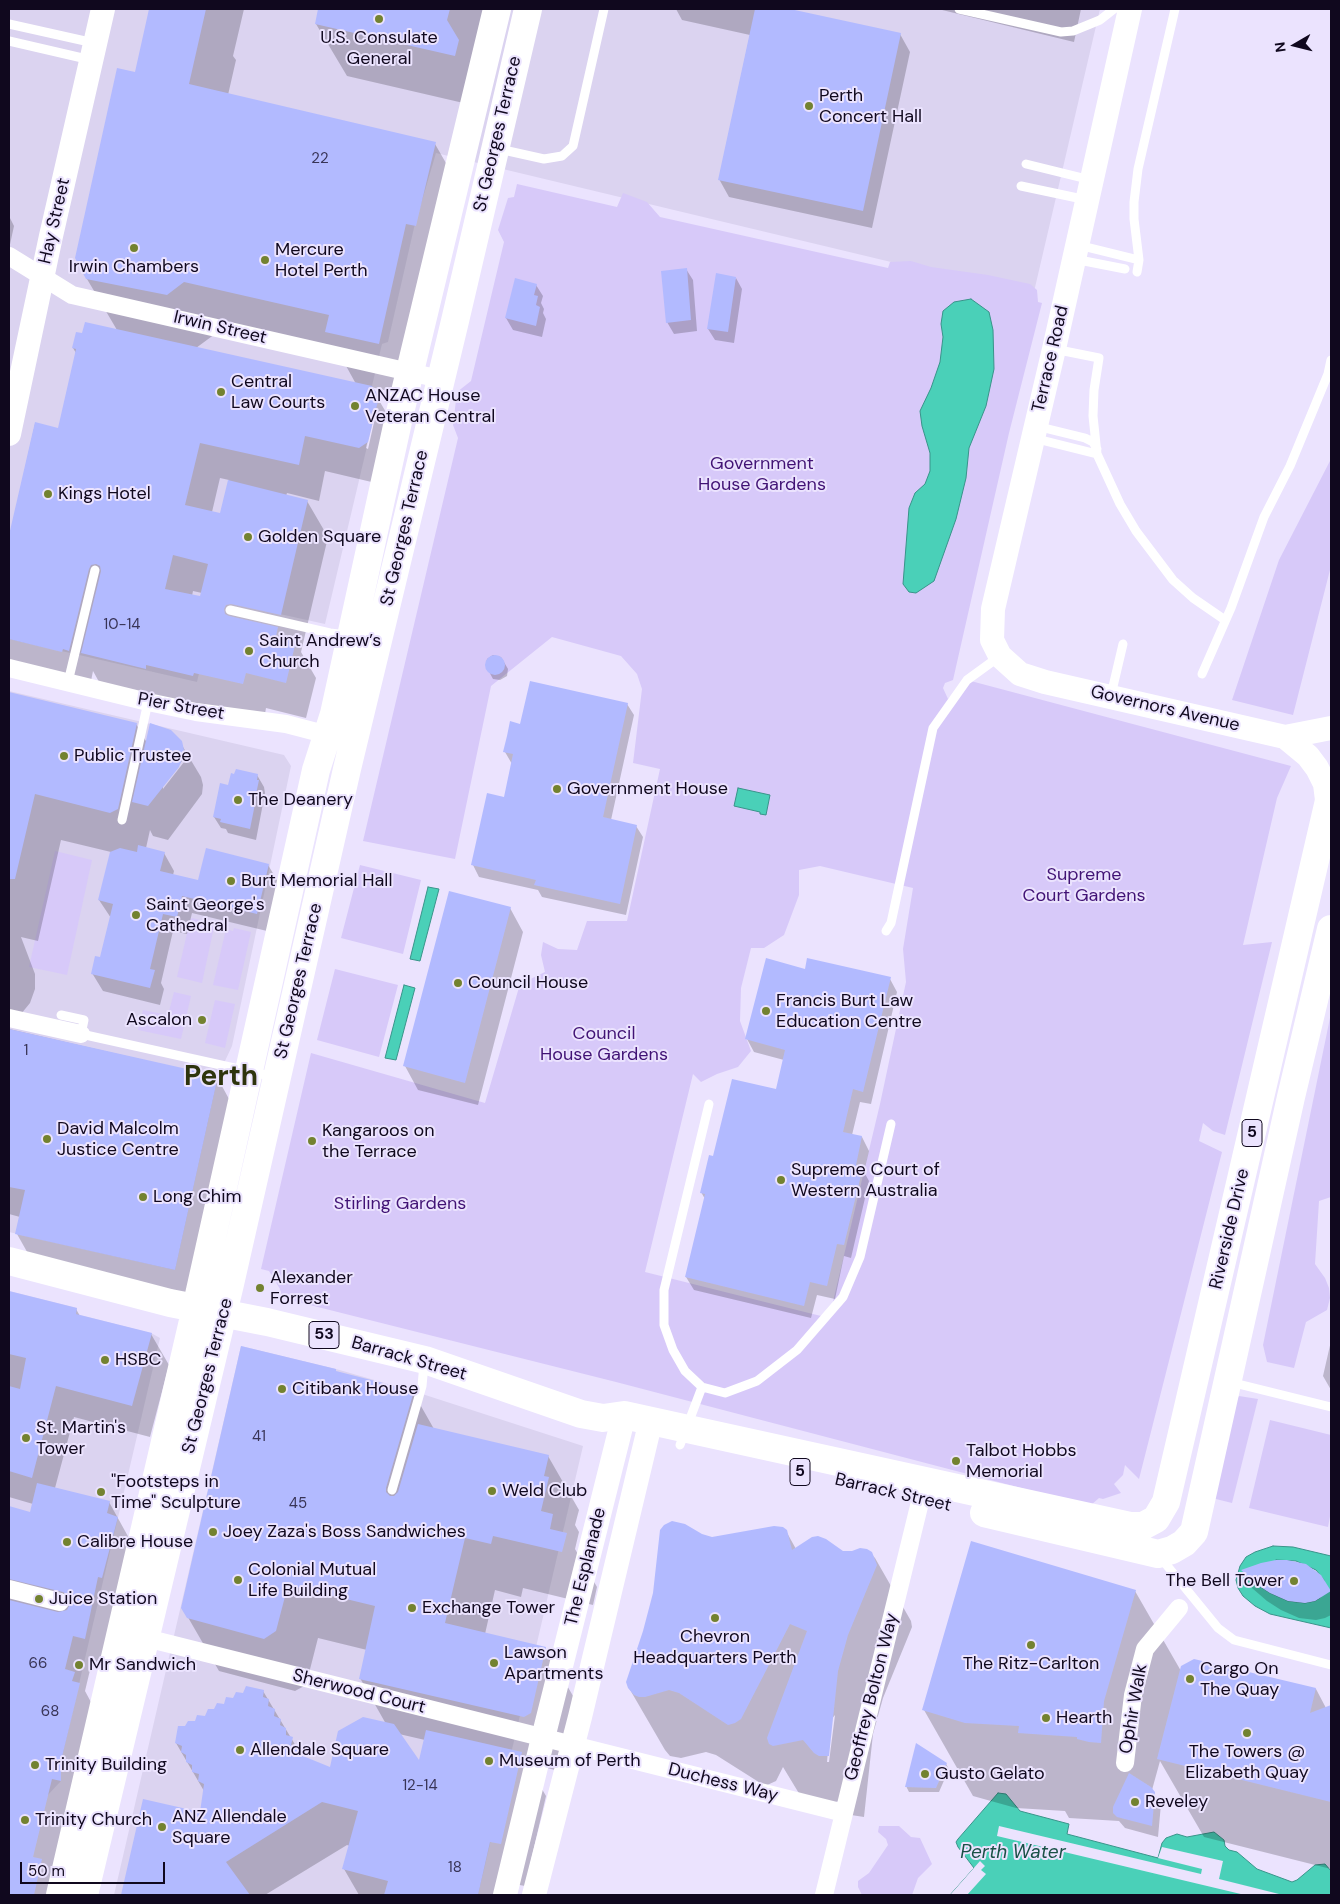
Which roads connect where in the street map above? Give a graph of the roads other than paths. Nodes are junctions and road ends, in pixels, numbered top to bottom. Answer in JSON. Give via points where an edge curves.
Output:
{"nodes":[{"id":1,"x":103,"y":9,"type":"edge"},
{"id":2,"x":497,"y":9,"type":"edge"},
{"id":3,"x":528,"y":9,"type":"edge"},
{"id":4,"x":604,"y":9,"type":"edge"},
{"id":5,"x":958,"y":9,"type":"edge"},
{"id":6,"x":1114,"y":9,"type":"edge"},
{"id":7,"x":1130,"y":9,"type":"edge"},
{"id":8,"x":1175,"y":9,"type":"edge"},
{"id":9,"x":9,"y":24,"type":"edge"},
{"id":10,"x":9,"y":41,"type":"edge"},
{"id":11,"x":93,"y":52,"type":"junction"},
{"id":12,"x":494,"y":148,"type":"junction"},
{"id":13,"x":1026,"y":164,"type":"dead end"},
{"id":14,"x":1021,"y":186,"type":"dead end"},
{"id":15,"x":1090,"y":190,"type":"junction"},
{"id":16,"x":1076,"y":252,"type":"junction"},
{"id":17,"x":9,"y":256,"type":"edge"},
{"id":18,"x":1139,"y":260,"type":"junction"},
{"id":19,"x":1125,"y":269,"type":"dead end"},
{"id":20,"x":1136,"y":272,"type":"dead end"},
{"id":21,"x":43,"y":278,"type":"junction"},
{"id":22,"x":1054,"y":349,"type":"junction"},
{"id":23,"x":1331,"y":360,"type":"edge"},
{"id":24,"x":410,"y":372,"type":"junction"},
{"id":25,"x":440,"y":379,"type":"junction"},
{"id":26,"x":1034,"y":432,"type":"junction"},
{"id":27,"x":9,"y":434,"type":"edge"},
{"id":28,"x":1097,"y":452,"type":"junction"},
{"id":29,"x":95,"y":570,"type":"dead end"},
{"id":30,"x":230,"y":610,"type":"dead end"},
{"id":31,"x":1225,"y":620,"type":"junction"},
{"id":32,"x":352,"y":636,"type":"junction"},
{"id":33,"x":1123,"y":644,"type":"dead end"},
{"id":34,"x":1000,"y":656,"type":"junction"},
{"id":35,"x":9,"y":668,"type":"edge"},
{"id":36,"x":1202,"y":674,"type":"dead end"},
{"id":37,"x":68,"y":682,"type":"junction"},
{"id":38,"x":1046,"y":682,"type":"joint"},
{"id":39,"x":1110,"y":696,"type":"junction"},
{"id":40,"x":148,"y":702,"type":"junction"},
{"id":41,"x":1331,"y":728,"type":"edge"},
{"id":42,"x":328,"y":735,"type":"junction"},
{"id":43,"x":1285,"y":736,"type":"junction"},
{"id":44,"x":355,"y":742,"type":"junction"},
{"id":45,"x":1329,"y":800,"type":"edge"},
{"id":46,"x":122,"y":820,"type":"dead end"},
{"id":47,"x":1331,"y":928,"type":"edge"},
{"id":48,"x":886,"y":931,"type":"dead end"},
{"id":49,"x":61,"y":1015,"type":"dead end"},
{"id":50,"x":9,"y":1018,"type":"edge"},
{"id":51,"x":81,"y":1034,"type":"junction"},
{"id":52,"x":248,"y":1071,"type":"junction"},
{"id":53,"x":277,"y":1078,"type":"junction"},
{"id":54,"x":709,"y":1104,"type":"dead end"},
{"id":55,"x":891,"y":1124,"type":"dead end"},
{"id":56,"x":9,"y":1260,"type":"edge"},
{"id":57,"x":196,"y":1308,"type":"junction"},
{"id":58,"x":223,"y":1313,"type":"junction"},
{"id":59,"x":425,"y":1360,"type":"junction"},
{"id":60,"x":1228,"y":1381,"type":"junction"},
{"id":61,"x":702,"y":1387,"type":"junction"},
{"id":62,"x":1189,"y":1405,"type":"junction"},
{"id":63,"x":1331,"y":1407,"type":"edge"},
{"id":64,"x":615,"y":1421,"type":"junction"},
{"id":65,"x":649,"y":1429,"type":"junction"},
{"id":66,"x":683,"y":1437,"type":"junction"},
{"id":67,"x":392,"y":1490,"type":"dead end"},
{"id":68,"x":920,"y":1498,"type":"junction"},
{"id":69,"x":1130,"y":1526,"type":"joint"},
{"id":70,"x":1158,"y":1554,"type":"junction"},
{"id":71,"x":9,"y":1589,"type":"edge"},
{"id":72,"x":60,"y":1602,"type":"dead end"},
{"id":73,"x":1178,"y":1608,"type":"dead end"},
{"id":74,"x":146,"y":1638,"type":"junction"},
{"id":75,"x":1331,"y":1665,"type":"edge"},
{"id":76,"x":543,"y":1738,"type":"junction"},
{"id":77,"x":572,"y":1746,"type":"junction"},
{"id":78,"x":1124,"y":1763,"type":"dead end"},
{"id":79,"x":844,"y":1813,"type":"junction"},
{"id":80,"x":60,"y":1895,"type":"edge"},
{"id":81,"x":84,"y":1895,"type":"edge"},
{"id":82,"x":505,"y":1895,"type":"edge"},
{"id":83,"x":534,"y":1895,"type":"edge"},
{"id":84,"x":824,"y":1895,"type":"edge"}],
"edges":[{"from":1,"to":11,"type":"main road","name":"Hay Street"},
{"from":2,"to":24,"type":"main road","name":"St Georges Terrace"},
{"from":3,"to":12,"type":"main road","name":"St Georges Terrace"},
{"from":4,"to":12,"type":"lane","via":[[573,146],[562,156],[544,159]]},
{"from":5,"to":6,"type":"lane","via":[[1061,32],[1073,31],[1100,20]]},
{"from":7,"to":15,"type":"main road","name":"Terrace Road"},
{"from":8,"to":18,"type":"lane","via":[[1138,169],[1134,219]]},
{"from":9,"to":11,"type":"lane"},
{"from":10,"to":11,"type":"lane"},
{"from":11,"to":21,"type":"main road","name":"Hay Street"},
{"from":12,"to":25,"type":"main road","name":"St Georges Terrace"},
{"from":13,"to":15,"type":"lane"},
{"from":14,"to":15,"type":"lane"},
{"from":15,"to":16,"type":"main road","name":"Terrace Road"},
{"from":16,"to":18,"type":"lane"},
{"from":16,"to":19,"type":"lane"},
{"from":16,"to":22,"type":"main road","name":"Terrace Road"},
{"from":17,"to":21,"type":"street","name":"Irwin Street"},
{"from":18,"to":20,"type":"lane"},
{"from":21,"to":24,"type":"street","name":"Irwin Street","via":[[72,295]]},
{"from":21,"to":27,"type":"main road","name":"Hay Street"},
{"from":22,"to":26,"type":"main road","name":"Terrace Road"},
{"from":22,"to":28,"type":"lane","via":[[1099,358],[1093,416]]},
{"from":23,"to":31,"type":"lane","via":[[1290,466],[1264,516]]},
{"from":24,"to":25,"type":"street","name":"Irwin Street"},
{"from":24,"to":32,"type":"main road","name":"St Georges Terrace"},
{"from":25,"to":44,"type":"main road","name":"St Georges Terrace"},
{"from":26,"to":28,"type":"lane"},
{"from":26,"to":34,"type":"main road","name":"Terrace Road","via":[[993,609],[992,640]]},
{"from":28,"to":31,"type":"lane","via":[[1120,504],[1155,558],[1193,598]]},
{"from":29,"to":37,"type":"lane"},
{"from":30,"to":32,"type":"lane"},
{"from":31,"to":36,"type":"lane"},
{"from":32,"to":42,"type":"main road","name":"St Georges Terrace"},
{"from":33,"to":39,"type":"lane"},
{"from":34,"to":38,"type":"main road","name":"Terrace Road","via":[[1020,674]]},
{"from":34,"to":48,"type":"lane","via":[[966,680],[933,728],[891,923]]},
{"from":35,"to":37,"type":"street","name":"Pier Street"},
{"from":37,"to":40,"type":"street","name":"Pier Street"},
{"from":38,"to":39,"type":"main road","name":"Governors Avenue"},
{"from":39,"to":43,"type":"main road","name":"Governors Avenue"},
{"from":40,"to":42,"type":"street","name":"Pier Street","via":[[286,724]]},
{"from":40,"to":46,"type":"lane"},
{"from":41,"to":43,"type":"main road","name":"Governors Avenue"},
{"from":42,"to":44,"type":"street","name":"Pier Street"},
{"from":42,"to":52,"type":"main road","name":"St Georges Terrace","via":[[316,770]]},
{"from":43,"to":45,"type":"main road","name":"Governors Avenue","via":[[1317,768]]},
{"from":44,"to":53,"type":"main road","name":"St Georges Terrace"},
{"from":45,"to":62,"type":"main road","name":"Riverside Drive","number":"5"},
{"from":47,"to":60,"type":"main road","name":"Riverside Drive","number":"5","via":[[1290,1097]]},
{"from":49,"to":51,"type":"lane","via":[[84,1020]]},
{"from":50,"to":51,"type":"street"},
{"from":51,"to":52,"type":"lane"},
{"from":52,"to":53,"type":"lane"},
{"from":52,"to":57,"type":"main road","name":"St Georges Terrace"},
{"from":53,"to":58,"type":"main road","name":"St Georges Terrace"},
{"from":54,"to":61,"type":"lane","via":[[664,1290],[664,1325],[673,1350],[685,1372]]},
{"from":55,"to":61,"type":"lane","via":[[860,1257],[843,1298],[798,1350],[757,1381],[725,1393]]},
{"from":56,"to":57,"type":"main road","name":"Barrack Street","number":"53"},
{"from":57,"to":58,"type":"main road","name":"Barrack Street","number":"53"},
{"from":57,"to":80,"type":"main road","name":"St Georges Terrace"},
{"from":58,"to":59,"type":"main road","name":"Barrack Street","number":"53"},
{"from":58,"to":74,"type":"main road","name":"St Georges Terrace"},
{"from":59,"to":64,"type":"main road","name":"Barrack Street","number":"53","via":[[581,1414]]},
{"from":59,"to":67,"type":"lane","via":[[422,1386]]},
{"from":60,"to":62,"type":"main road","via":[[1209,1386]]},
{"from":60,"to":63,"type":"lane"},
{"from":60,"to":70,"type":"main road","name":"Riverside Drive","number":"5","via":[[1194,1532],[1184,1543]]},
{"from":61,"to":66,"type":"lane"},
{"from":62,"to":69,"type":"main road","name":"Riverside Drive","number":"5","via":[[1166,1502],[1156,1519],[1143,1526]]},
{"from":64,"to":65,"type":"main road","name":"Barrack Street","number":"5"},
{"from":64,"to":76,"type":"main road","name":"The Esplanade"},
{"from":65,"to":66,"type":"main road","name":"Barrack Street","number":"5"},
{"from":65,"to":77,"type":"main road","name":"The Esplanade"},
{"from":66,"to":68,"type":"main road","name":"Barrack Street","number":"5"},
{"from":66,"to":69,"type":"main road","name":"Barrack Street","number":"5"},
{"from":68,"to":70,"type":"main road","name":"Barrack Street","number":"5"},
{"from":68,"to":79,"type":"street","name":"Geoffrey Bolton Way"},
{"from":70,"to":75,"type":"lane","via":[[1218,1628],[1234,1640]]},
{"from":71,"to":72,"type":"street"},
{"from":73,"to":78,"type":"street","name":"Ophir Walk","via":[[1145,1649],[1133,1694]]},
{"from":74,"to":76,"type":"street","name":"Sherwood Court"},
{"from":74,"to":81,"type":"main road","name":"St Georges Terrace"},
{"from":76,"to":77,"type":"street","name":"Sherwood Court"},
{"from":76,"to":82,"type":"main road","name":"The Esplanade"},
{"from":77,"to":79,"type":"street","name":"Duchess Way"},
{"from":77,"to":83,"type":"main road","name":"The Esplanade"},
{"from":79,"to":84,"type":"street","name":"Geoffrey Bolton Way"}]}
